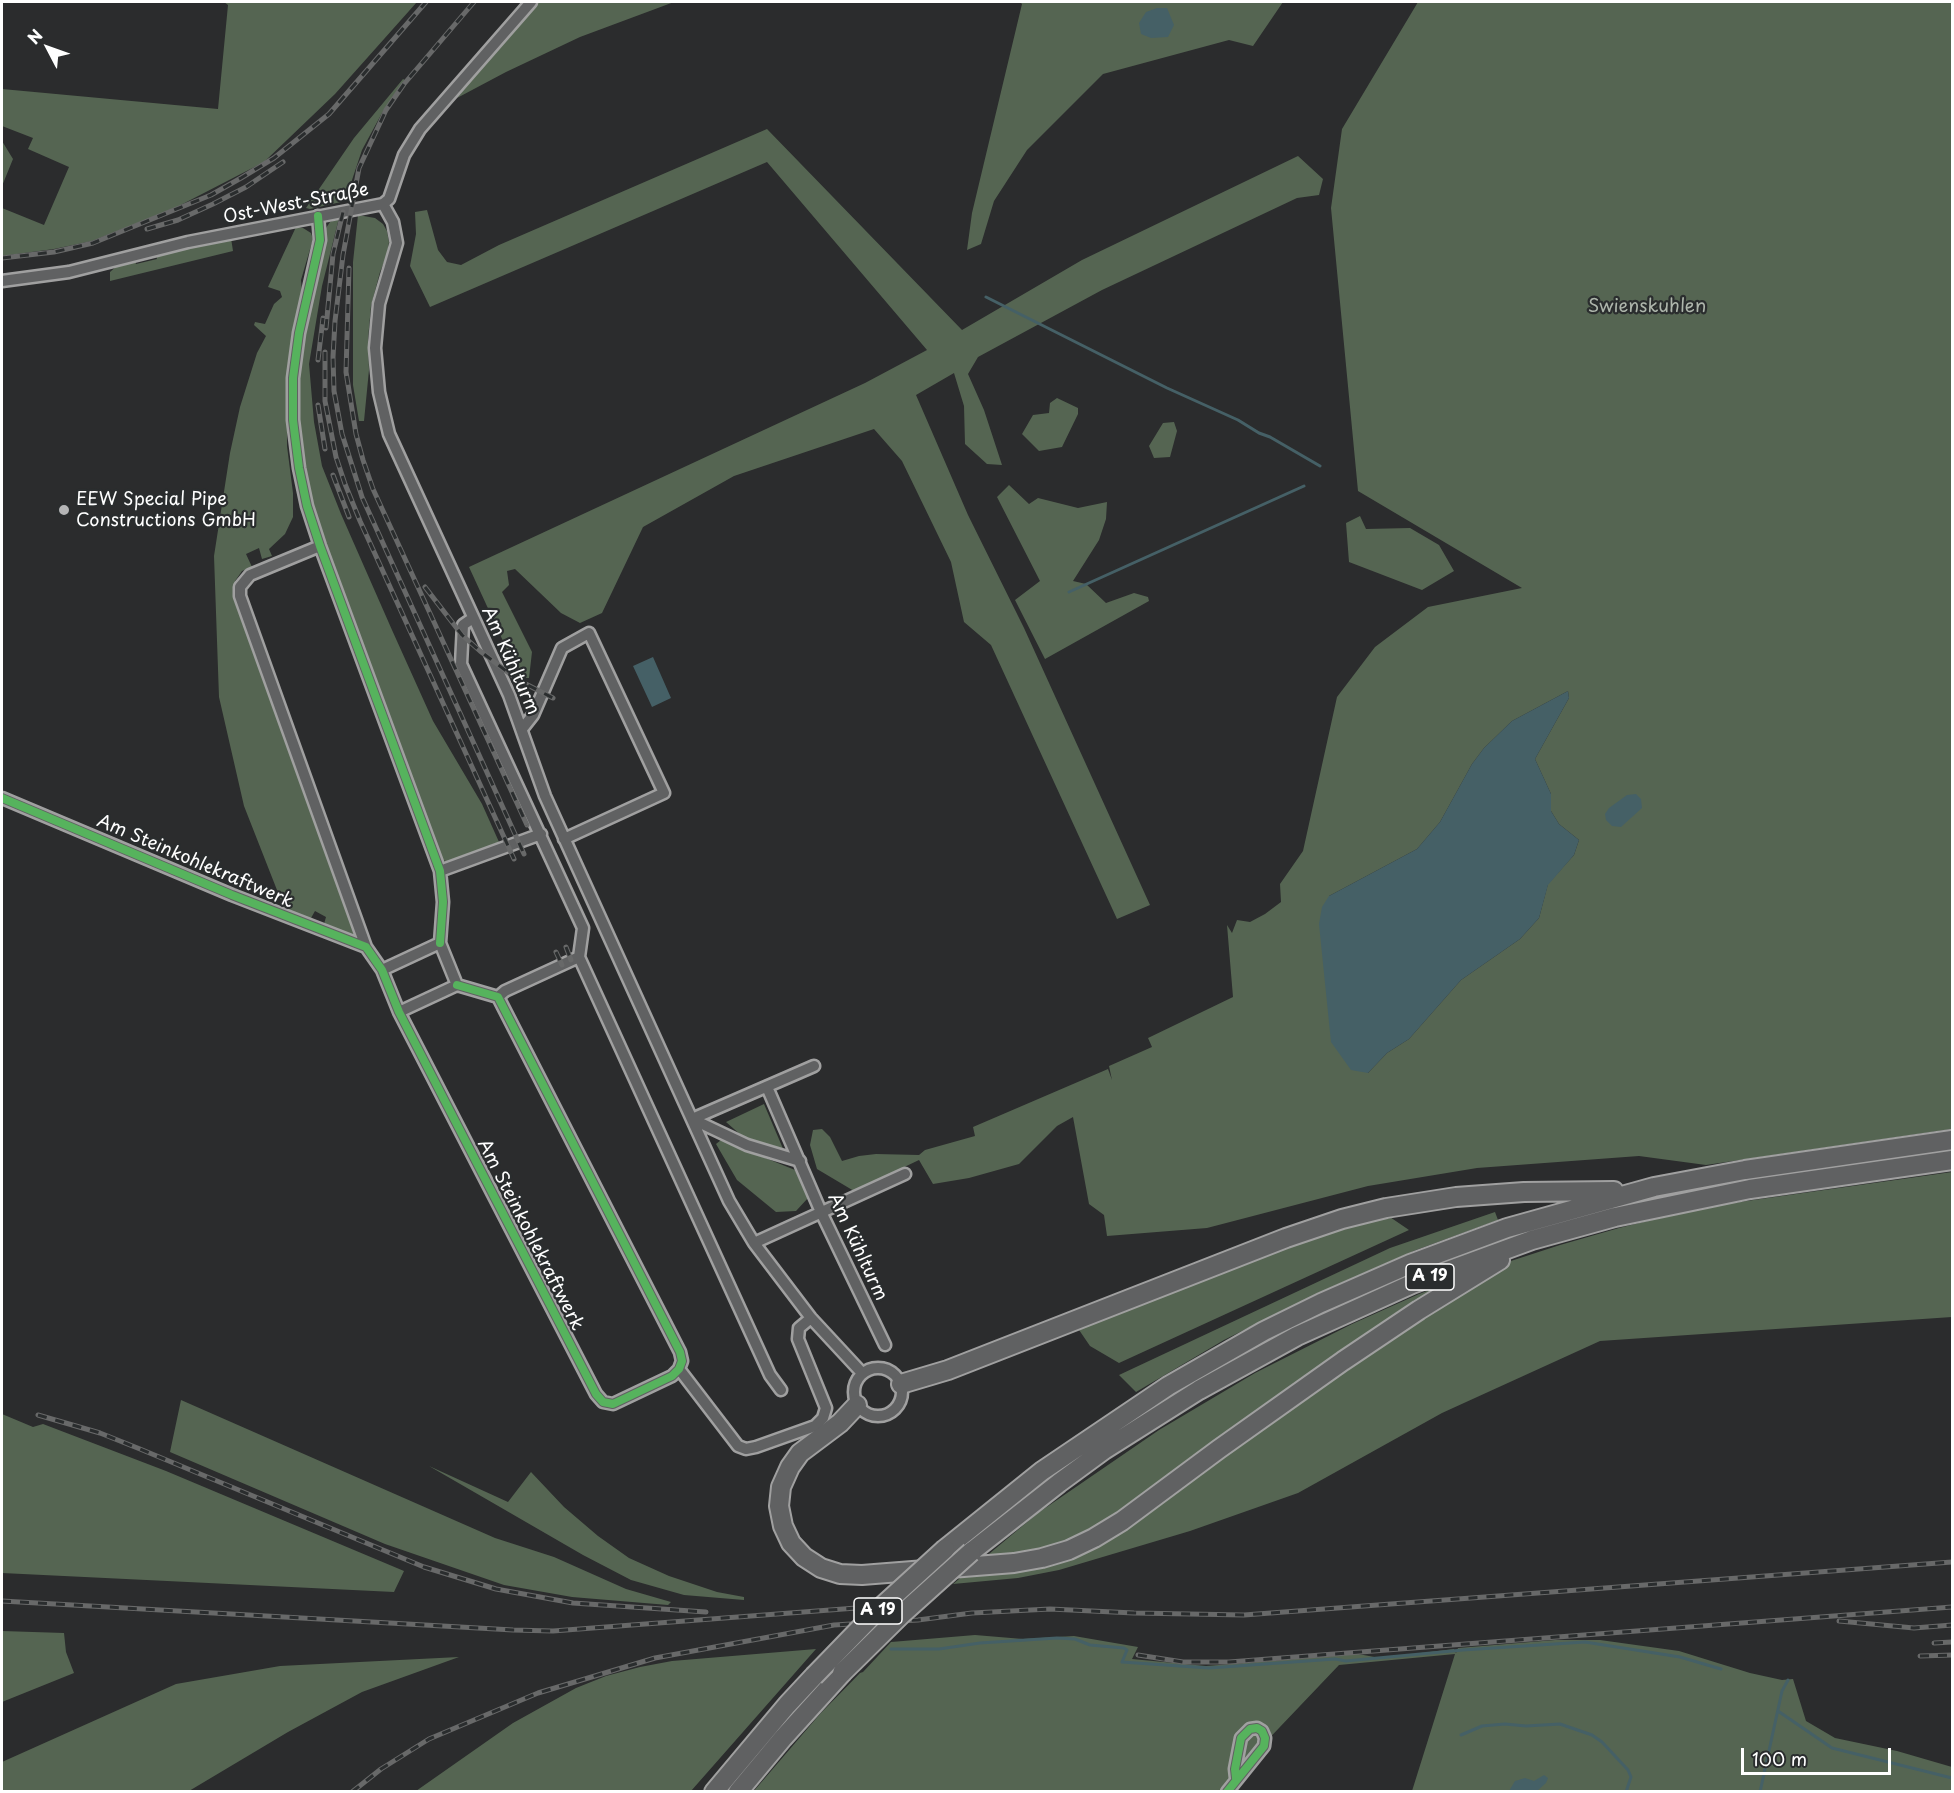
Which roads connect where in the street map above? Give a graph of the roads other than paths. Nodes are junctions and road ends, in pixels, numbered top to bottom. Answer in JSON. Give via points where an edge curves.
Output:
{"nodes":[{"id":1,"x":531,"y":2,"type":"edge"},
{"id":2,"x":383,"y":204,"type":"junction"},
{"id":3,"x":318,"y":216,"type":"junction"},
{"id":4,"x":2,"y":281,"type":"edge"},
{"id":5,"x":320,"y":546,"type":"junction"},
{"id":6,"x":473,"y":618,"type":"junction"},
{"id":7,"x":522,"y":729,"type":"junction"},
{"id":8,"x":2,"y":798,"type":"edge"},
{"id":9,"x":541,"y":834,"type":"junction"},
{"id":10,"x":564,"y":839,"type":"junction"},
{"id":11,"x":440,"y":871,"type":"junction"},
{"id":12,"x":440,"y":943,"type":"junction"},
{"id":13,"x":366,"y":947,"type":"junction"},
{"id":14,"x":579,"y":957,"type":"junction"},
{"id":15,"x":382,"y":970,"type":"junction"},
{"id":16,"x":458,"y":985,"type":"junction"},
{"id":17,"x":498,"y":998,"type":"junction"},
{"id":18,"x":399,"y":1012,"type":"junction"},
{"id":19,"x":814,"y":1066,"type":"dead end"},
{"id":20,"x":767,"y":1087,"type":"junction"},
{"id":21,"x":692,"y":1119,"type":"junction"},
{"id":22,"x":1953,"y":1140,"type":"edge"},
{"id":23,"x":1953,"y":1160,"type":"edge"},
{"id":24,"x":800,"y":1161,"type":"junction"},
{"id":25,"x":905,"y":1174,"type":"dead end"},
{"id":26,"x":1634,"y":1192,"type":"junction"},
{"id":27,"x":821,"y":1212,"type":"junction"},
{"id":28,"x":1532,"y":1240,"type":"junction"},
{"id":29,"x":754,"y":1243,"type":"junction"},
{"id":30,"x":812,"y":1318,"type":"junction"},
{"id":31,"x":885,"y":1345,"type":"dead end"},
{"id":32,"x":679,"y":1368,"type":"junction"},
{"id":33,"x":862,"y":1373,"type":"junction"},
{"id":34,"x":901,"y":1383,"type":"junction"},
{"id":35,"x":781,"y":1390,"type":"dead end"},
{"id":36,"x":857,"y":1405,"type":"junction"},
{"id":37,"x":1236,"y":1778,"type":"dead end"},
{"id":38,"x":714,"y":1791,"type":"edge"},
{"id":39,"x":738,"y":1791,"type":"edge"},
{"id":40,"x":1227,"y":1791,"type":"edge"}],
"edges":[{"from":1,"to":2,"type":"street","name":"Ost-West-Straße","via":[[420,129],[404,155],[389,199]]},
{"from":2,"to":3,"type":"street","name":"Ost-West-Straße"},
{"from":2,"to":6,"type":"street","name":"Am Kühlturm","via":[[393,222],[397,243],[376,325],[376,368],[382,410],[389,434]]},
{"from":3,"to":4,"type":"street","name":"Ost-West-Straße","via":[[188,242],[69,272]]},
{"from":3,"to":5,"type":"street","via":[[320,240],[293,378],[293,420],[303,487]]},
{"from":5,"to":11,"type":"street"},
{"from":5,"to":13,"type":"street","name":"Am Steinkohlekraftwerk","via":[[250,575],[243,580],[240,596]]},
{"from":6,"to":7,"type":"street","name":"Am Kühlturm"},
{"from":6,"to":9,"type":"street","via":[[463,625],[461,664]]},
{"from":7,"to":10,"type":"street","name":"Am Kühlturm"},
{"from":7,"to":10,"type":"street","via":[[562,648],[589,633],[664,793]]},
{"from":8,"to":13,"type":"street","name":"Am Steinkohlekraftwerk"},
{"from":9,"to":11,"type":"street"},
{"from":9,"to":14,"type":"street","via":[[583,928]]},
{"from":10,"to":21,"type":"street","name":"Am Kühlturm"},
{"from":11,"to":12,"type":"street"},
{"from":12,"to":15,"type":"street"},
{"from":12,"to":16,"type":"street"},
{"from":13,"to":15,"type":"street","name":"Am Steinkohlekraftwerk"},
{"from":14,"to":17,"type":"street","via":[[505,991]]},
{"from":14,"to":35,"type":"street","via":[[770,1375]]},
{"from":15,"to":18,"type":"street","name":"Am Steinkohlekraftwerk"},
{"from":16,"to":17,"type":"street"},
{"from":16,"to":18,"type":"street"},
{"from":17,"to":32,"type":"street","via":[[680,1352]]},
{"from":18,"to":32,"type":"street","name":"Am Steinkohlekraftwerk","via":[[596,1394],[603,1402],[613,1404],[672,1376]]},
{"from":19,"to":20,"type":"street"},
{"from":20,"to":21,"type":"street"},
{"from":20,"to":24,"type":"street","name":"Am Kühlturm"},
{"from":21,"to":24,"type":"street","via":[[747,1145]]},
{"from":21,"to":29,"type":"street","name":"Am Kühlturm","via":[[729,1202]]},
{"from":22,"to":26,"type":"highway","number":"A 19","via":[[1745,1170]]},
{"from":23,"to":28,"type":"highway","number":"A 19","via":[[1705,1197]]},
{"from":24,"to":27,"type":"street","name":"Am Kühlturm"},
{"from":25,"to":27,"type":"street"},
{"from":26,"to":34,"type":"highway","via":[[1524,1192],[1456,1197],[1375,1210],[1286,1238],[948,1370]]},
{"from":26,"to":38,"type":"highway","number":"A 19","bridge":true,"via":[[1456,1246],[1364,1284],[1264,1331],[1177,1380],[1097,1432],[945,1550],[877,1611],[814,1676]]},
{"from":27,"to":29,"type":"street"},
{"from":27,"to":31,"type":"street","name":"Am Kühlturm"},
{"from":28,"to":36,"type":"highway","via":[[1343,1361],[1122,1521],[1069,1550],[1042,1558],[862,1575],[840,1574],[804,1557],[783,1526],[781,1487],[800,1453]]},
{"from":28,"to":39,"type":"highway","number":"A 19","bridge":true,"via":[[1351,1310],[1246,1363],[1104,1450],[971,1552],[902,1614],[842,1673]]},
{"from":29,"to":30,"type":"street","name":"Am Kühlturm"},
{"from":30,"to":32,"type":"street","via":[[799,1328],[798,1339],[826,1408],[815,1426],[756,1447],[738,1446]]},
{"from":30,"to":33,"type":"street","name":"Am Kühlturm"},
{"from":33,"to":34,"type":"street","via":[[884,1368]]},
{"from":33,"to":36,"type":"street","via":[[854,1385]]},
{"from":34,"to":36,"type":"street","via":[[901,1400],[891,1412],[876,1416]]},
{"from":37,"to":40,"type":"street"}]}
